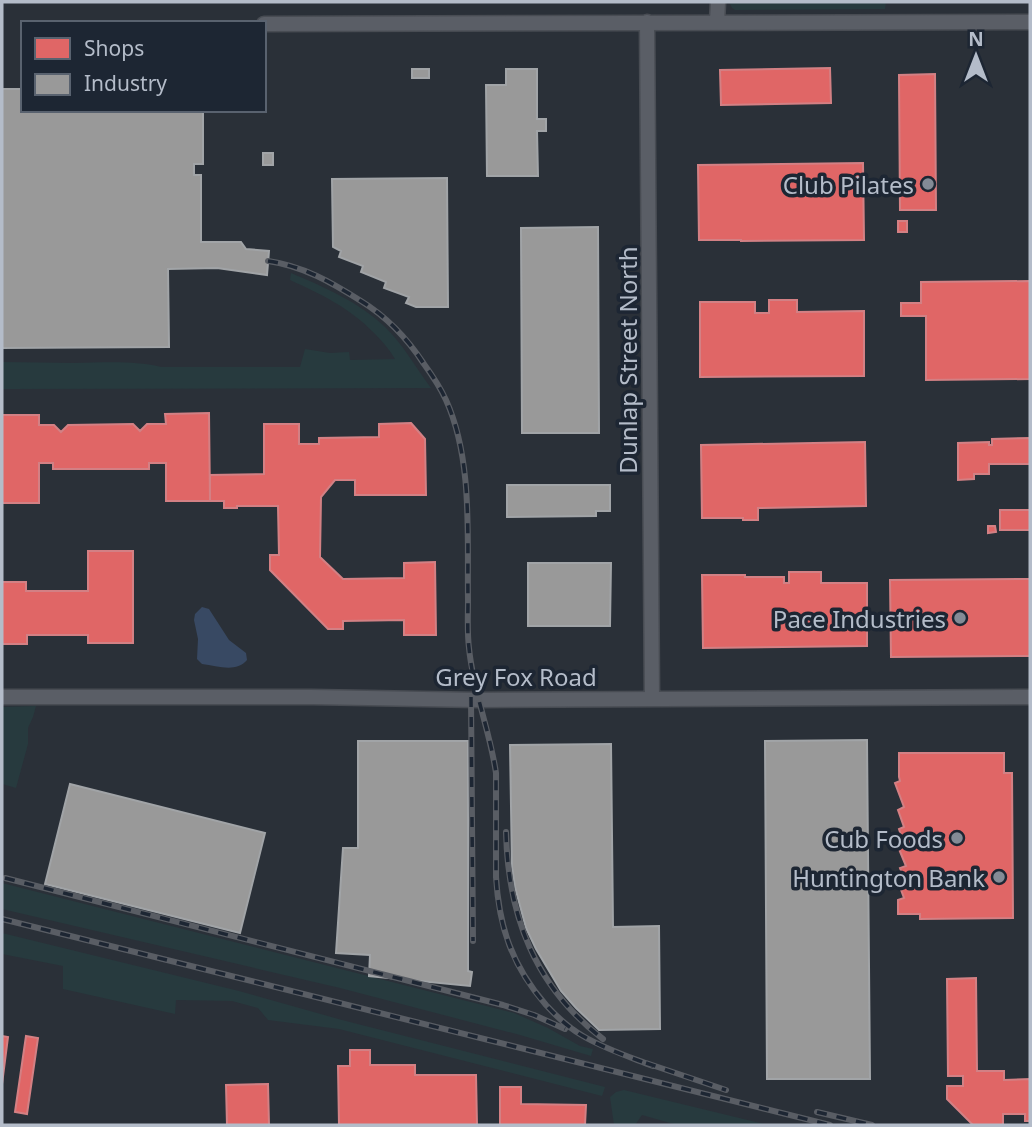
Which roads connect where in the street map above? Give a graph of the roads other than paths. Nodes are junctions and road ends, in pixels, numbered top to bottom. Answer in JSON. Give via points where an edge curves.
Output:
{"nodes":[{"id":1,"x":718,"y":2,"type":"edge"},
{"id":2,"x":648,"y":22,"type":"junction"},
{"id":3,"x":718,"y":22,"type":"junction"},
{"id":4,"x":1030,"y":22,"type":"edge"},
{"id":5,"x":266,"y":24,"type":"edge"},
{"id":6,"x":2,"y":697,"type":"edge"},
{"id":7,"x":1030,"y":697,"type":"edge"},
{"id":8,"x":652,"y":699,"type":"junction"}],
"edges":[{"from":1,"to":3,"type":"street"},
{"from":2,"to":3,"type":"street"},
{"from":2,"to":5,"type":"street"},
{"from":2,"to":8,"type":"street","name":"Dunlap Street North"},
{"from":3,"to":4,"type":"street"},
{"from":6,"to":8,"type":"street","name":"Grey Fox Road"},
{"from":7,"to":8,"type":"street","name":"Grey Fox Road"}]}
